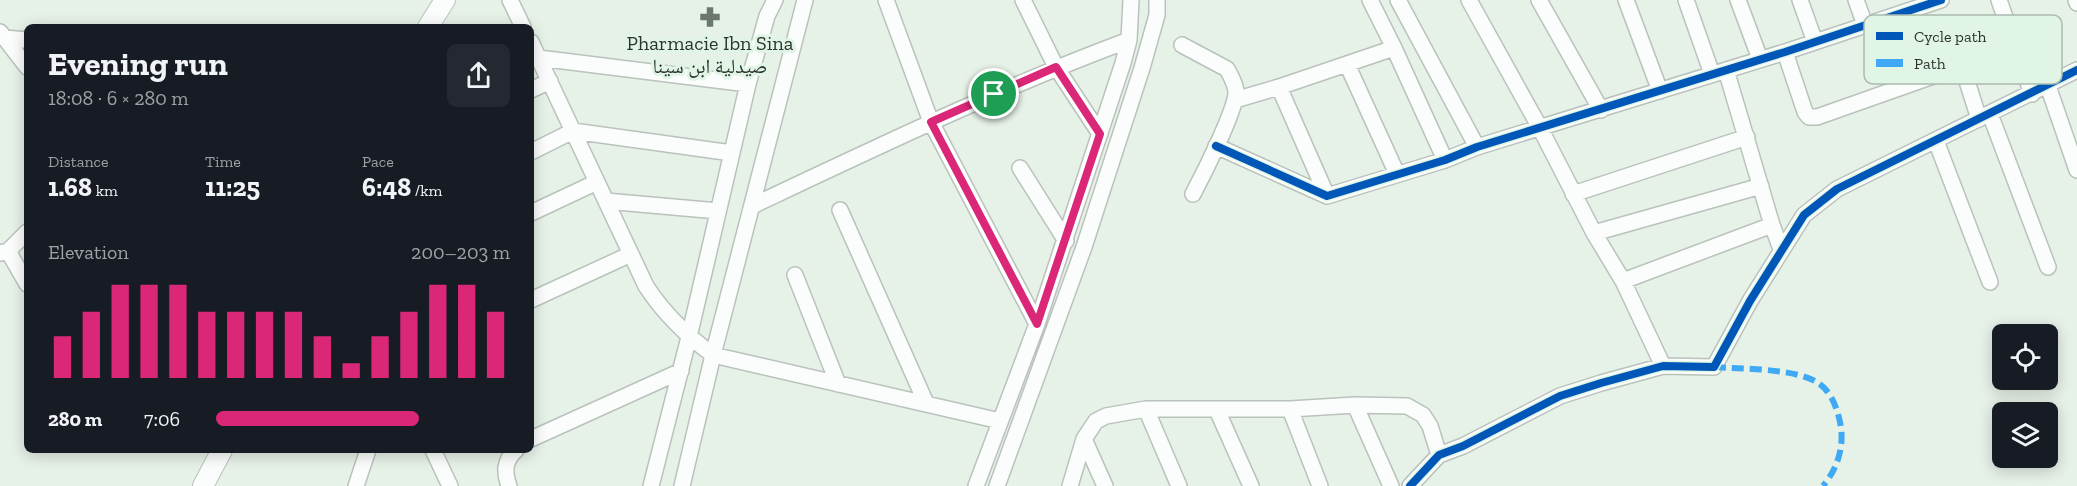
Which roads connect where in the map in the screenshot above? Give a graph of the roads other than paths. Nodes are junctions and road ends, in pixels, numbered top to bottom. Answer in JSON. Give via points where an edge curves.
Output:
{"nodes":[{"id":1,"x":445,"y":0,"type":"edge"},
{"id":2,"x":510,"y":0,"type":"edge"},
{"id":3,"x":775,"y":0,"type":"edge"},
{"id":4,"x":806,"y":0,"type":"edge"},
{"id":5,"x":886,"y":0,"type":"edge"},
{"id":6,"x":1023,"y":0,"type":"edge"},
{"id":7,"x":1131,"y":0,"type":"edge"},
{"id":8,"x":1157,"y":0,"type":"edge"},
{"id":9,"x":1370,"y":0,"type":"edge"},
{"id":10,"x":1398,"y":0,"type":"edge"},
{"id":11,"x":1469,"y":0,"type":"edge"},
{"id":12,"x":1539,"y":0,"type":"edge"},
{"id":13,"x":1626,"y":0,"type":"edge"},
{"id":14,"x":1686,"y":0,"type":"edge"},
{"id":15,"x":1738,"y":0,"type":"edge"},
{"id":16,"x":1800,"y":0,"type":"edge"},
{"id":17,"x":1856,"y":0,"type":"edge"},
{"id":18,"x":1941,"y":0,"type":"edge"},
{"id":19,"x":1999,"y":0,"type":"edge"},
{"id":20,"x":1906,"y":6,"type":"edge"},
{"id":21,"x":1886,"y":15,"type":"edge"},
{"id":22,"x":2004,"y":15,"type":"edge"},
{"id":23,"x":430,"y":24,"type":"edge"},
{"id":24,"x":522,"y":24,"type":"edge"},
{"id":25,"x":1864,"y":25,"type":"joint"},
{"id":26,"x":3,"y":35,"type":"edge"},
{"id":27,"x":24,"y":39,"type":"edge"},
{"id":28,"x":1129,"y":40,"type":"junction"},
{"id":29,"x":1815,"y":42,"type":"junction"},
{"id":30,"x":1182,"y":45,"type":"dead end"},
{"id":31,"x":534,"y":48,"type":"edge"},
{"id":32,"x":1394,"y":48,"type":"junction"},
{"id":33,"x":1785,"y":52,"type":"junction"},
{"id":34,"x":539,"y":58,"type":"junction"},
{"id":35,"x":1760,"y":59,"type":"junction"},
{"id":36,"x":24,"y":63,"type":"edge"},
{"id":37,"x":1347,"y":64,"type":"junction"},
{"id":38,"x":1056,"y":67,"type":"junction"},
{"id":39,"x":2077,"y":70,"type":"edge"},
{"id":40,"x":1719,"y":72,"type":"junction"},
{"id":41,"x":2062,"y":78,"type":"edge"},
{"id":42,"x":550,"y":81,"type":"junction"},
{"id":43,"x":748,"y":84,"type":"junction"},
{"id":44,"x":1910,"y":84,"type":"edge"},
{"id":45,"x":1969,"y":84,"type":"edge"},
{"id":46,"x":2028,"y":84,"type":"edge"},
{"id":47,"x":2052,"y":84,"type":"edge"},
{"id":48,"x":2048,"y":86,"type":"junction"},
{"id":49,"x":1279,"y":87,"type":"junction"},
{"id":50,"x":534,"y":89,"type":"edge"},
{"id":51,"x":1660,"y":91,"type":"junction"},
{"id":52,"x":2032,"y":94,"type":"junction"},
{"id":53,"x":1235,"y":100,"type":"junction"},
{"id":54,"x":1601,"y":110,"type":"junction"},
{"id":55,"x":1984,"y":117,"type":"junction"},
{"id":56,"x":931,"y":122,"type":"junction"},
{"id":57,"x":1540,"y":128,"type":"junction"},
{"id":58,"x":573,"y":131,"type":"junction"},
{"id":59,"x":1100,"y":134,"type":"junction"},
{"id":60,"x":1747,"y":137,"type":"junction"},
{"id":61,"x":1936,"y":141,"type":"junction"},
{"id":62,"x":1216,"y":146,"type":"junction"},
{"id":63,"x":1477,"y":147,"type":"junction"},
{"id":64,"x":534,"y":150,"type":"edge"},
{"id":65,"x":732,"y":153,"type":"junction"},
{"id":66,"x":1445,"y":160,"type":"junction"},
{"id":67,"x":1020,"y":168,"type":"dead end"},
{"id":68,"x":2077,"y":170,"type":"edge"},
{"id":69,"x":1397,"y":174,"type":"junction"},
{"id":70,"x":597,"y":182,"type":"junction"},
{"id":71,"x":1761,"y":186,"type":"junction"},
{"id":72,"x":1193,"y":194,"type":"dead end"},
{"id":73,"x":1573,"y":194,"type":"junction"},
{"id":74,"x":1327,"y":196,"type":"junction"},
{"id":75,"x":606,"y":201,"type":"junction"},
{"id":76,"x":752,"y":206,"type":"junction"},
{"id":77,"x":840,"y":210,"type":"dead end"},
{"id":78,"x":718,"y":211,"type":"junction"},
{"id":79,"x":534,"y":212,"type":"edge"},
{"id":80,"x":1772,"y":225,"type":"junction"},
{"id":81,"x":1594,"y":233,"type":"junction"},
{"id":82,"x":24,"y":235,"type":"edge"},
{"id":83,"x":1066,"y":241,"type":"junction"},
{"id":84,"x":1781,"y":249,"type":"junction"},
{"id":85,"x":4,"y":252,"type":"edge"},
{"id":86,"x":631,"y":254,"type":"junction"},
{"id":87,"x":2048,"y":267,"type":"dead end"},
{"id":88,"x":795,"y":275,"type":"dead end"},
{"id":89,"x":24,"y":280,"type":"edge"},
{"id":90,"x":1623,"y":281,"type":"junction"},
{"id":91,"x":1990,"y":282,"type":"dead end"},
{"id":92,"x":534,"y":299,"type":"edge"},
{"id":93,"x":1037,"y":324,"type":"junction"},
{"id":94,"x":689,"y":337,"type":"junction"},
{"id":95,"x":713,"y":355,"type":"junction"},
{"id":96,"x":1663,"y":366,"type":"junction"},
{"id":97,"x":681,"y":371,"type":"junction"},
{"id":98,"x":838,"y":384,"type":"junction"},
{"id":99,"x":926,"y":403,"type":"junction"},
{"id":100,"x":1355,"y":405,"type":"junction"},
{"id":101,"x":1290,"y":409,"type":"junction"},
{"id":102,"x":1146,"y":410,"type":"junction"},
{"id":103,"x":1217,"y":410,"type":"junction"},
{"id":104,"x":1000,"y":421,"type":"junction"},
{"id":105,"x":534,"y":438,"type":"edge"},
{"id":106,"x":1084,"y":439,"type":"junction"},
{"id":107,"x":220,"y":453,"type":"edge"},
{"id":108,"x":367,"y":453,"type":"edge"},
{"id":109,"x":434,"y":453,"type":"edge"},
{"id":110,"x":512,"y":453,"type":"edge"},
{"id":111,"x":1439,"y":455,"type":"junction"},
{"id":112,"x":203,"y":486,"type":"edge"},
{"id":113,"x":356,"y":486,"type":"edge"},
{"id":114,"x":450,"y":486,"type":"edge"},
{"id":115,"x":509,"y":486,"type":"edge"},
{"id":116,"x":651,"y":486,"type":"edge"},
{"id":117,"x":682,"y":486,"type":"edge"},
{"id":118,"x":976,"y":486,"type":"edge"},
{"id":119,"x":997,"y":486,"type":"edge"},
{"id":120,"x":1070,"y":486,"type":"edge"},
{"id":121,"x":1106,"y":486,"type":"edge"},
{"id":122,"x":1179,"y":486,"type":"edge"},
{"id":123,"x":1251,"y":486,"type":"edge"},
{"id":124,"x":1320,"y":486,"type":"edge"},
{"id":125,"x":1391,"y":486,"type":"edge"},
{"id":126,"x":1410,"y":486,"type":"edge"}],
"edges":[{"from":1,"to":23,"type":"street"},
{"from":2,"to":24,"type":"street"},
{"from":3,"to":43,"type":"street"},
{"from":4,"to":76,"type":"street"},
{"from":5,"to":56,"type":"street"},
{"from":6,"to":38,"type":"street"},
{"from":7,"to":28,"type":"street"},
{"from":8,"to":119,"type":"street","via":[[1157,15],[1142,68],[1084,247]]},
{"from":9,"to":32,"type":"street"},
{"from":10,"to":63,"type":"street"},
{"from":11,"to":57,"type":"street"},
{"from":12,"to":54,"type":"street"},
{"from":13,"to":51,"type":"street"},
{"from":14,"to":40,"type":"street"},
{"from":15,"to":35,"type":"street"},
{"from":16,"to":29,"type":"street"},
{"from":17,"to":25,"type":"street"},
{"from":18,"to":20,"type":"street"},
{"from":19,"to":22,"type":"street"},
{"from":20,"to":21,"type":"street"},
{"from":25,"to":29,"type":"street"},
{"from":26,"to":27,"type":"street"},
{"from":26,"to":36,"type":"street"},
{"from":28,"to":38,"type":"street"},
{"from":28,"to":59,"type":"street"},
{"from":29,"to":33,"type":"street"},
{"from":30,"to":53,"type":"street","via":[[1227,69],[1236,91]]},
{"from":31,"to":34,"type":"street"},
{"from":32,"to":37,"type":"street"},
{"from":32,"to":66,"type":"street"},
{"from":33,"to":35,"type":"street"},
{"from":33,"to":44,"type":"street","via":[[1809,117]]},
{"from":34,"to":42,"type":"street"},
{"from":34,"to":43,"type":"street"},
{"from":35,"to":40,"type":"street"},
{"from":37,"to":49,"type":"street"},
{"from":37,"to":69,"type":"street"},
{"from":38,"to":56,"type":"street"},
{"from":38,"to":59,"type":"street"},
{"from":39,"to":41,"type":"street"},
{"from":40,"to":51,"type":"street"},
{"from":40,"to":60,"type":"street"},
{"from":42,"to":50,"type":"street"},
{"from":42,"to":58,"type":"street"},
{"from":43,"to":65,"type":"street"},
{"from":45,"to":55,"type":"street"},
{"from":46,"to":52,"type":"street"},
{"from":47,"to":48,"type":"street"},
{"from":48,"to":52,"type":"street"},
{"from":48,"to":68,"type":"street"},
{"from":49,"to":53,"type":"street"},
{"from":49,"to":74,"type":"street"},
{"from":51,"to":54,"type":"street"},
{"from":52,"to":55,"type":"street"},
{"from":53,"to":62,"type":"street"},
{"from":54,"to":57,"type":"street"},
{"from":55,"to":61,"type":"street"},
{"from":55,"to":87,"type":"street"},
{"from":56,"to":76,"type":"street"},
{"from":56,"to":93,"type":"street"},
{"from":57,"to":63,"type":"street"},
{"from":57,"to":73,"type":"street"},
{"from":58,"to":64,"type":"street"},
{"from":58,"to":65,"type":"street"},
{"from":58,"to":70,"type":"street"},
{"from":59,"to":83,"type":"street"},
{"from":60,"to":71,"type":"street"},
{"from":60,"to":73,"type":"street"},
{"from":61,"to":84,"type":"street","via":[[1837,189],[1804,215]]},
{"from":61,"to":91,"type":"street"},
{"from":62,"to":72,"type":"street"},
{"from":62,"to":74,"type":"street"},
{"from":63,"to":66,"type":"street"},
{"from":65,"to":78,"type":"street"},
{"from":66,"to":69,"type":"street"},
{"from":67,"to":83,"type":"street"},
{"from":69,"to":74,"type":"street"},
{"from":70,"to":75,"type":"street"},
{"from":70,"to":79,"type":"street"},
{"from":71,"to":80,"type":"street"},
{"from":71,"to":81,"type":"street"},
{"from":73,"to":81,"type":"street"},
{"from":75,"to":78,"type":"street"},
{"from":75,"to":86,"type":"street"},
{"from":76,"to":95,"type":"street"},
{"from":77,"to":99,"type":"street"},
{"from":78,"to":94,"type":"street"},
{"from":80,"to":84,"type":"street"},
{"from":80,"to":90,"type":"street"},
{"from":81,"to":90,"type":"street"},
{"from":82,"to":85,"type":"street"},
{"from":83,"to":93,"type":"street"},
{"from":84,"to":96,"type":"street","via":[[1714,367]]},
{"from":85,"to":89,"type":"street"},
{"from":86,"to":92,"type":"street"},
{"from":86,"to":94,"type":"street","via":[[658,305]]},
{"from":88,"to":98,"type":"street"},
{"from":90,"to":96,"type":"street"},
{"from":93,"to":104,"type":"street"},
{"from":94,"to":95,"type":"street"},
{"from":94,"to":97,"type":"street"},
{"from":95,"to":98,"type":"street"},
{"from":95,"to":117,"type":"street"},
{"from":96,"to":111,"type":"street","via":[[1560,396]]},
{"from":97,"to":105,"type":"street"},
{"from":97,"to":116,"type":"street"},
{"from":98,"to":99,"type":"street"},
{"from":99,"to":104,"type":"street"},
{"from":100,"to":101,"type":"street"},
{"from":100,"to":111,"type":"street","via":[[1414,409],[1430,426]]},
{"from":100,"to":125,"type":"street"},
{"from":101,"to":103,"type":"street"},
{"from":101,"to":124,"type":"street"},
{"from":102,"to":103,"type":"street"},
{"from":102,"to":106,"type":"street","via":[[1106,416],[1090,427]]},
{"from":102,"to":122,"type":"street"},
{"from":103,"to":123,"type":"street"},
{"from":104,"to":118,"type":"street"},
{"from":106,"to":120,"type":"street"},
{"from":106,"to":121,"type":"street"},
{"from":107,"to":112,"type":"street"},
{"from":108,"to":113,"type":"street"},
{"from":109,"to":114,"type":"street"},
{"from":110,"to":115,"type":"street","via":[[505,466]]},
{"from":111,"to":126,"type":"street"}]}
